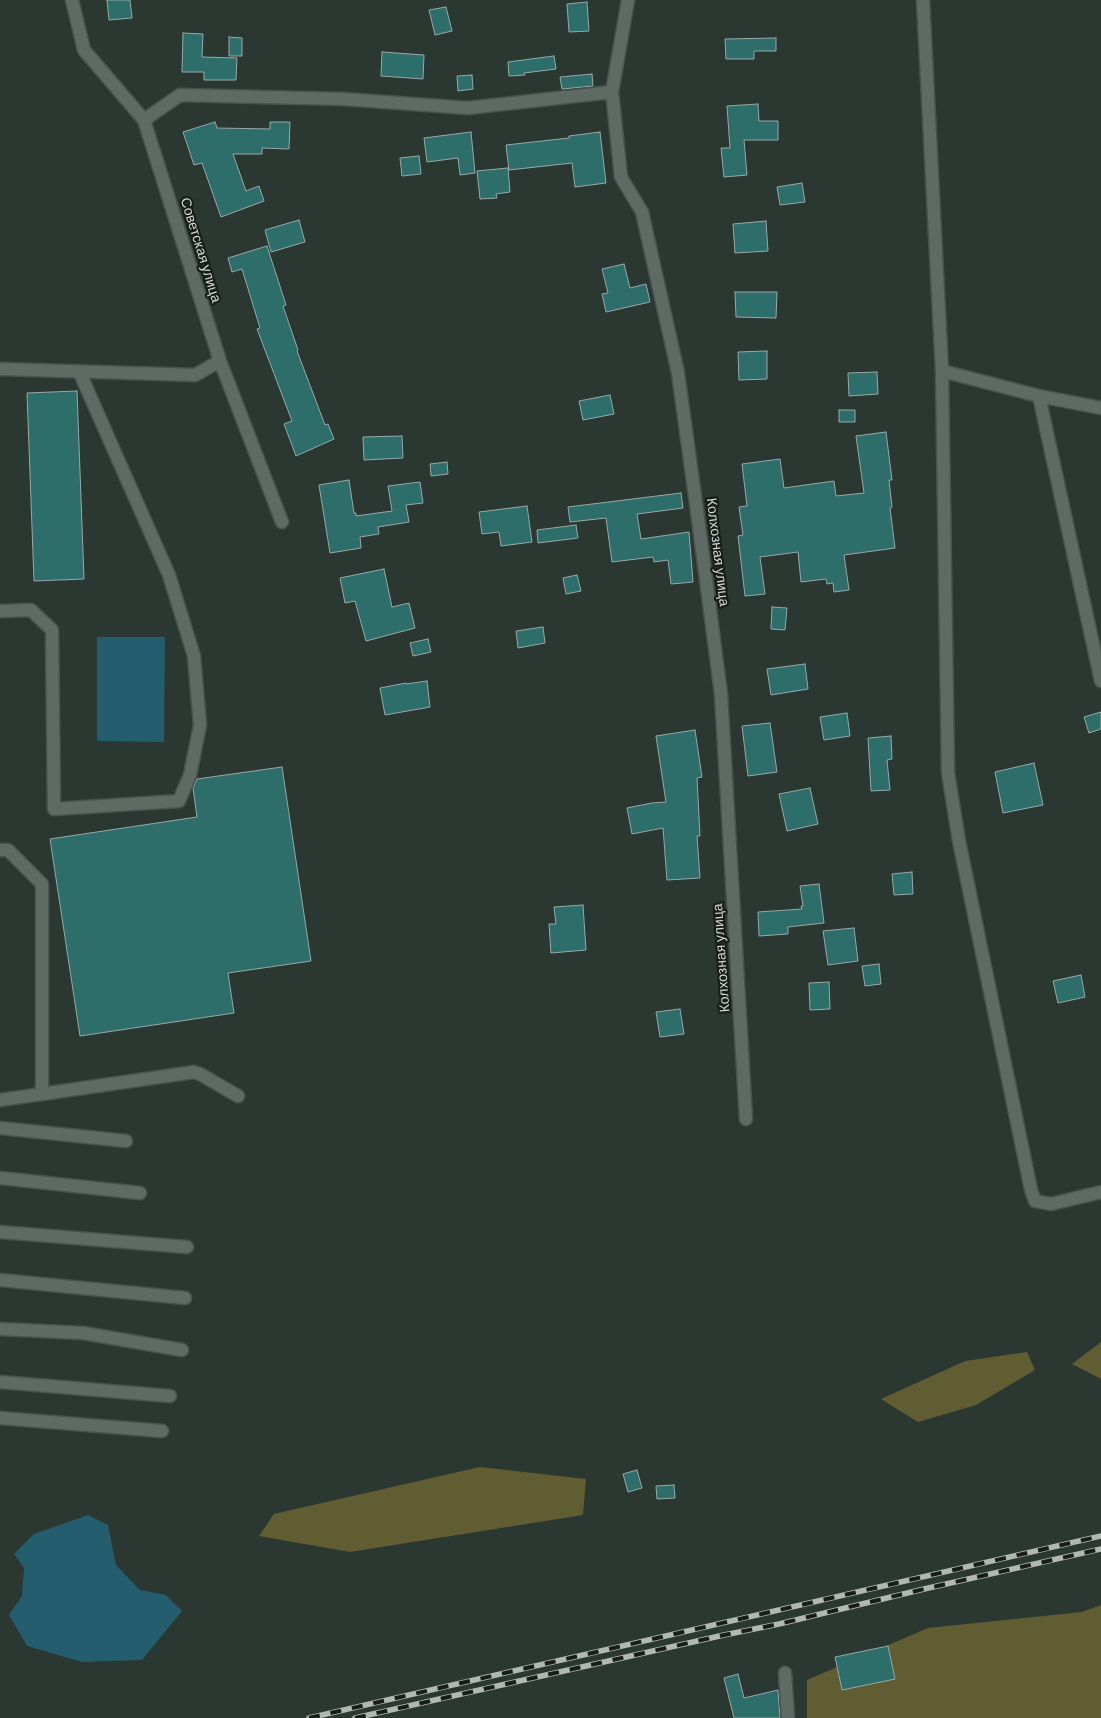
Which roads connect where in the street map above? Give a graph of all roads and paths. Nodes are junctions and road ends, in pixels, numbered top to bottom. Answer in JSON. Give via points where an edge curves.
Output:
{"nodes":[{"id":1,"x":72,"y":0,"type":"edge"},
{"id":2,"x":628,"y":0,"type":"edge"},
{"id":3,"x":923,"y":0,"type":"edge"},
{"id":4,"x":612,"y":92,"type":"junction"},
{"id":5,"x":144,"y":120,"type":"junction"},
{"id":6,"x":220,"y":362,"type":"junction"},
{"id":7,"x":0,"y":369,"type":"edge"},
{"id":8,"x":942,"y":371,"type":"junction"},
{"id":9,"x":80,"y":372,"type":"junction"},
{"id":10,"x":1039,"y":396,"type":"junction"},
{"id":11,"x":1101,"y":408,"type":"edge"},
{"id":12,"x":282,"y":522,"type":"dead end"},
{"id":13,"x":0,"y":612,"type":"edge"},
{"id":14,"x":1101,"y":681,"type":"edge"},
{"id":15,"x":0,"y":850,"type":"edge"},
{"id":16,"x":42,"y":1094,"type":"junction"},
{"id":17,"x":238,"y":1096,"type":"dead end"},
{"id":18,"x":0,"y":1100,"type":"edge"},
{"id":19,"x":746,"y":1119,"type":"dead end"},
{"id":20,"x":0,"y":1128,"type":"edge"},
{"id":21,"x":126,"y":1141,"type":"dead end"},
{"id":22,"x":0,"y":1178,"type":"edge"},
{"id":23,"x":1101,"y":1192,"type":"edge"},
{"id":24,"x":140,"y":1193,"type":"dead end"},
{"id":25,"x":0,"y":1232,"type":"edge"},
{"id":26,"x":187,"y":1247,"type":"dead end"},
{"id":27,"x":0,"y":1280,"type":"edge"},
{"id":28,"x":185,"y":1298,"type":"dead end"},
{"id":29,"x":0,"y":1330,"type":"edge"},
{"id":30,"x":182,"y":1350,"type":"dead end"},
{"id":31,"x":0,"y":1382,"type":"edge"},
{"id":32,"x":170,"y":1396,"type":"dead end"},
{"id":33,"x":0,"y":1418,"type":"edge"},
{"id":34,"x":162,"y":1431,"type":"dead end"},
{"id":35,"x":785,"y":1673,"type":"dead end"},
{"id":36,"x":788,"y":1718,"type":"edge"}],
"edges":[{"from":1,"to":5,"type":"street","name":"Советская улица","via":[[84,50]]},
{"from":2,"to":4,"type":"street","name":"Колхозная улица"},
{"from":3,"to":8,"type":"street"},
{"from":4,"to":5,"type":"street","via":[[468,108],[342,99],[180,95]]},
{"from":4,"to":19,"type":"street","name":"Колхозная улица","via":[[622,177],[642,212],[678,373],[697,511],[720,694]]},
{"from":5,"to":6,"type":"street","name":"Советская улица"},
{"from":6,"to":9,"type":"street","via":[[195,375]]},
{"from":6,"to":12,"type":"street","name":"Советская улица"},
{"from":7,"to":9,"type":"street"},
{"from":8,"to":10,"type":"street"},
{"from":8,"to":23,"type":"street","via":[[948,773],[959,841],[1035,1201],[1050,1204]]},
{"from":9,"to":13,"type":"street","via":[[169,574],[194,656],[200,724],[190,775],[179,801],[54,809],[52,630],[31,610]]},
{"from":10,"to":11,"type":"street"},
{"from":10,"to":14,"type":"street"},
{"from":15,"to":16,"type":"street","via":[[8,850],[42,884]]},
{"from":16,"to":17,"type":"street","via":[[194,1072]]},
{"from":16,"to":18,"type":"street"},
{"from":20,"to":21,"type":"street"},
{"from":22,"to":24,"type":"street"},
{"from":25,"to":26,"type":"street"},
{"from":27,"to":28,"type":"street"},
{"from":29,"to":30,"type":"street","via":[[83,1334]]},
{"from":31,"to":32,"type":"street"},
{"from":33,"to":34,"type":"street"},
{"from":35,"to":36,"type":"street"}]}
